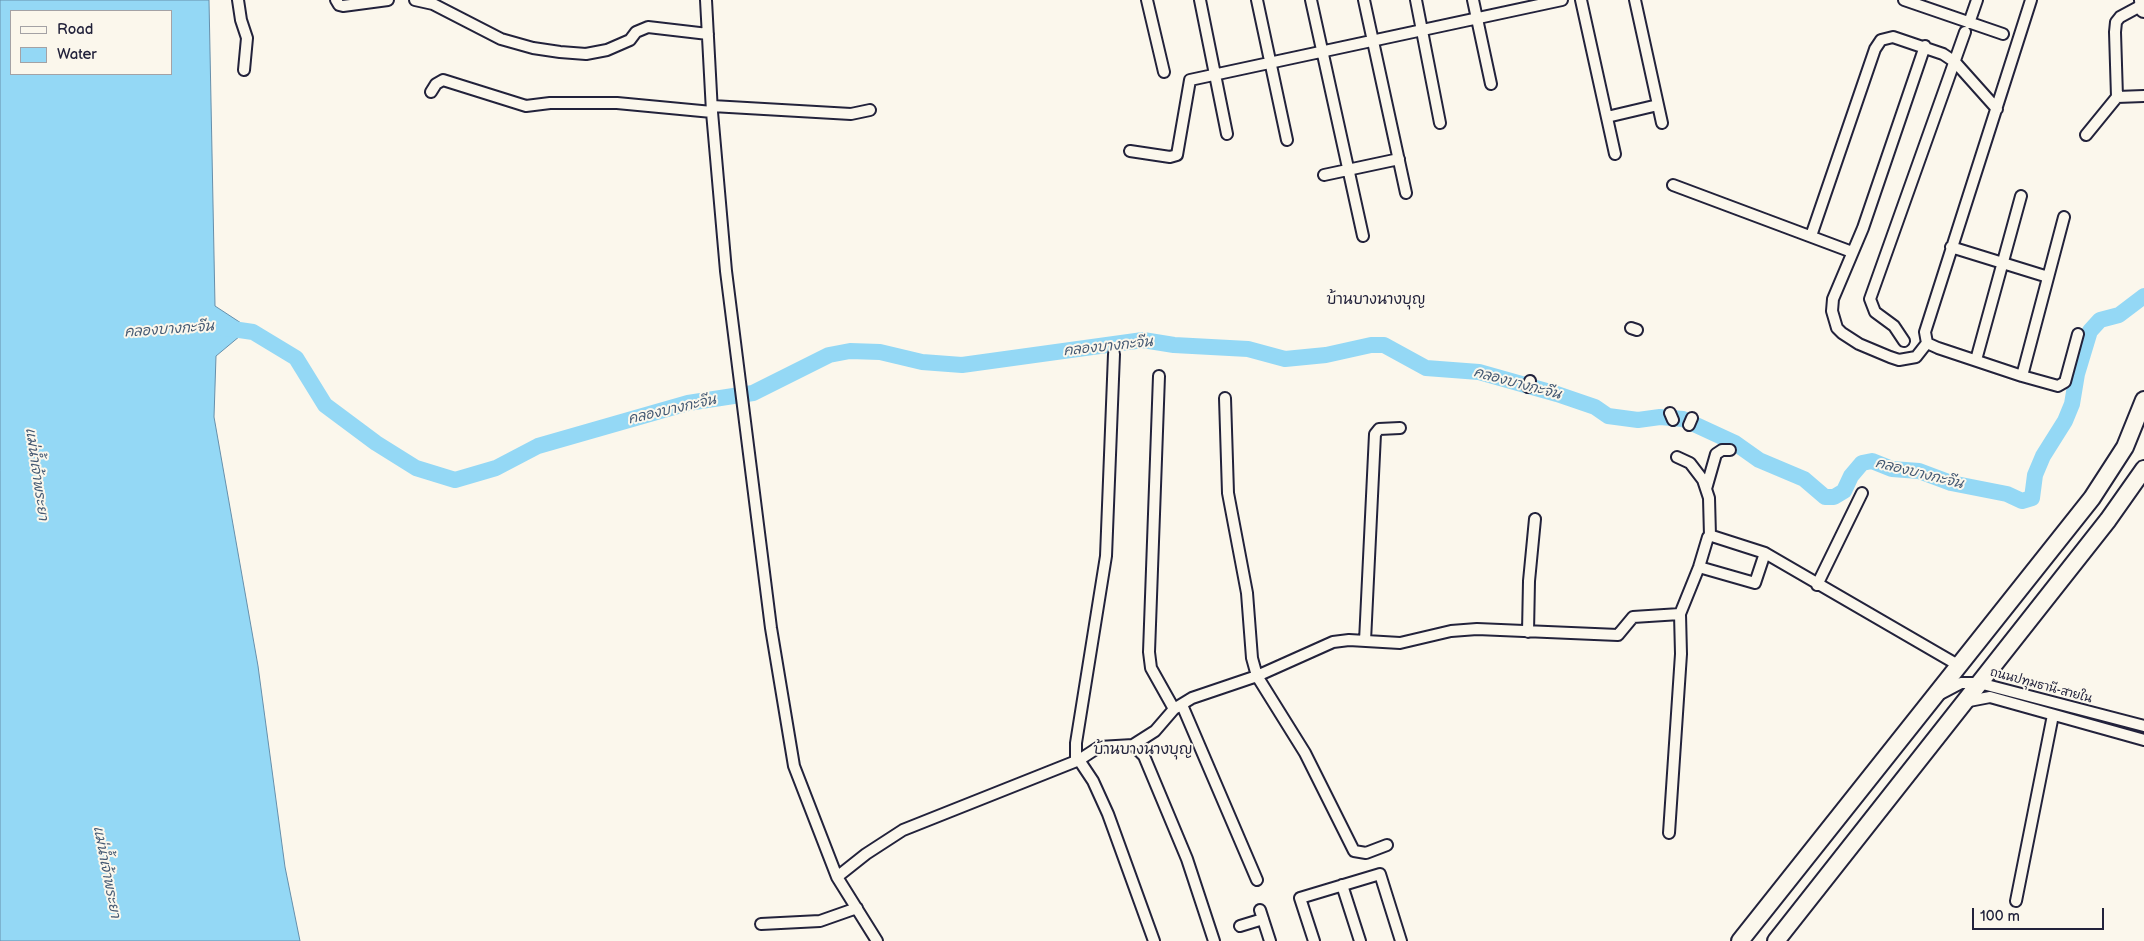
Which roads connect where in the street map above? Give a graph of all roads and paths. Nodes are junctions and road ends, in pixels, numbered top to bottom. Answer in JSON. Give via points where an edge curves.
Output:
{"nodes":[{"id":1,"x":238,"y":0,"type":"edge"},
{"id":2,"x":336,"y":0,"type":"edge"},
{"id":3,"x":388,"y":0,"type":"edge"},
{"id":4,"x":415,"y":0,"type":"edge"},
{"id":5,"x":706,"y":0,"type":"edge"},
{"id":6,"x":1147,"y":0,"type":"edge"},
{"id":7,"x":1200,"y":0,"type":"edge"},
{"id":8,"x":1257,"y":0,"type":"edge"},
{"id":9,"x":1311,"y":0,"type":"edge"},
{"id":10,"x":1364,"y":0,"type":"edge"},
{"id":11,"x":1416,"y":0,"type":"edge"},
{"id":12,"x":1473,"y":0,"type":"edge"},
{"id":13,"x":1562,"y":0,"type":"edge"},
{"id":14,"x":1581,"y":0,"type":"edge"},
{"id":15,"x":1635,"y":0,"type":"edge"},
{"id":16,"x":1904,"y":0,"type":"edge"},
{"id":17,"x":1977,"y":0,"type":"edge"},
{"id":18,"x":2031,"y":0,"type":"edge"},
{"id":19,"x":2144,"y":0,"type":"edge"},
{"id":20,"x":1916,"y":2,"type":"edge"},
{"id":21,"x":1524,"y":4,"type":"edge"},
{"id":22,"x":2144,"y":4,"type":"edge"},
{"id":23,"x":2144,"y":9,"type":"edge"},
{"id":24,"x":1477,"y":18,"type":"junction"},
{"id":25,"x":1967,"y":28,"type":"junction"},
{"id":26,"x":1422,"y":30,"type":"junction"},
{"id":27,"x":708,"y":34,"type":"junction"},
{"id":28,"x":2004,"y":34,"type":"dead end"},
{"id":29,"x":1373,"y":40,"type":"junction"},
{"id":30,"x":1925,"y":46,"type":"junction"},
{"id":31,"x":1322,"y":51,"type":"junction"},
{"id":32,"x":1272,"y":62,"type":"junction"},
{"id":33,"x":1955,"y":62,"type":"junction"},
{"id":34,"x":244,"y":70,"type":"dead end"},
{"id":35,"x":1164,"y":72,"type":"dead end"},
{"id":36,"x":1215,"y":75,"type":"junction"},
{"id":37,"x":1491,"y":84,"type":"dead end"},
{"id":38,"x":431,"y":92,"type":"dead end"},
{"id":39,"x":2144,"y":96,"type":"edge"},
{"id":40,"x":2117,"y":97,"type":"junction"},
{"id":41,"x":1658,"y":105,"type":"junction"},
{"id":42,"x":712,"y":109,"type":"junction"},
{"id":43,"x":1997,"y":109,"type":"junction"},
{"id":44,"x":870,"y":110,"type":"dead end"},
{"id":45,"x":1607,"y":117,"type":"junction"},
{"id":46,"x":1440,"y":123,"type":"dead end"},
{"id":47,"x":1662,"y":123,"type":"dead end"},
{"id":48,"x":1227,"y":134,"type":"dead end"},
{"id":49,"x":2086,"y":136,"type":"dead end"},
{"id":50,"x":1287,"y":140,"type":"dead end"},
{"id":51,"x":1130,"y":151,"type":"dead end"},
{"id":52,"x":1615,"y":154,"type":"dead end"},
{"id":53,"x":1399,"y":159,"type":"junction"},
{"id":54,"x":1349,"y":169,"type":"junction"},
{"id":55,"x":1324,"y":175,"type":"dead end"},
{"id":56,"x":1673,"y":185,"type":"dead end"},
{"id":57,"x":1406,"y":193,"type":"dead end"},
{"id":58,"x":2021,"y":196,"type":"dead end"},
{"id":59,"x":2064,"y":217,"type":"dead end"},
{"id":60,"x":1363,"y":236,"type":"dead end"},
{"id":61,"x":1810,"y":236,"type":"junction"},
{"id":62,"x":1952,"y":246,"type":"junction"},
{"id":63,"x":1852,"y":252,"type":"junction"},
{"id":64,"x":2002,"y":262,"type":"junction"},
{"id":65,"x":2048,"y":277,"type":"junction"},
{"id":66,"x":2078,"y":334,"type":"dead end"},
{"id":67,"x":1904,"y":341,"type":"dead end"},
{"id":68,"x":1927,"y":343,"type":"junction"},
{"id":69,"x":1114,"y":354,"type":"dead end"},
{"id":70,"x":1976,"y":360,"type":"junction"},
{"id":71,"x":1159,"y":376,"type":"dead end"},
{"id":72,"x":2022,"y":376,"type":"junction"},
{"id":73,"x":1225,"y":398,"type":"dead end"},
{"id":74,"x":2144,"y":400,"type":"edge"},
{"id":75,"x":1400,"y":428,"type":"dead end"},
{"id":76,"x":1730,"y":450,"type":"dead end"},
{"id":77,"x":1677,"y":457,"type":"dead end"},
{"id":78,"x":2144,"y":469,"type":"edge"},
{"id":79,"x":1706,"y":490,"type":"junction"},
{"id":80,"x":1862,"y":493,"type":"dead end"},
{"id":81,"x":1535,"y":519,"type":"dead end"},
{"id":82,"x":1710,"y":536,"type":"junction"},
{"id":83,"x":1766,"y":553,"type":"junction"},
{"id":84,"x":1699,"y":567,"type":"junction"},
{"id":85,"x":1818,"y":585,"type":"junction"},
{"id":86,"x":1680,"y":614,"type":"junction"},
{"id":87,"x":1528,"y":632,"type":"junction"},
{"id":88,"x":1365,"y":642,"type":"junction"},
{"id":89,"x":1958,"y":665,"type":"junction"},
{"id":90,"x":1257,"y":676,"type":"junction"},
{"id":91,"x":1980,"y":683,"type":"junction"},
{"id":92,"x":1934,"y":700,"type":"junction"},
{"id":93,"x":1964,"y":702,"type":"junction"},
{"id":94,"x":1178,"y":707,"type":"junction"},
{"id":95,"x":2053,"y":715,"type":"junction"},
{"id":96,"x":2144,"y":726,"type":"edge"},
{"id":97,"x":2144,"y":740,"type":"edge"},
{"id":98,"x":1133,"y":746,"type":"junction"},
{"id":99,"x":1077,"y":760,"type":"junction"},
{"id":100,"x":1669,"y":833,"type":"dead end"},
{"id":101,"x":1387,"y":846,"type":"dead end"},
{"id":102,"x":837,"y":877,"type":"junction"},
{"id":103,"x":1257,"y":880,"type":"dead end"},
{"id":104,"x":1342,"y":886,"type":"junction"},
{"id":105,"x":2016,"y":901,"type":"dead end"},
{"id":106,"x":857,"y":908,"type":"junction"},
{"id":107,"x":761,"y":924,"type":"dead end"},
{"id":108,"x":1240,"y":926,"type":"dead end"},
{"id":109,"x":878,"y":941,"type":"edge"},
{"id":110,"x":1154,"y":941,"type":"edge"},
{"id":111,"x":1214,"y":941,"type":"edge"},
{"id":112,"x":1270,"y":941,"type":"edge"},
{"id":113,"x":1314,"y":941,"type":"edge"},
{"id":114,"x":1360,"y":941,"type":"edge"},
{"id":115,"x":1401,"y":941,"type":"edge"},
{"id":116,"x":1740,"y":941,"type":"edge"},
{"id":117,"x":1776,"y":941,"type":"edge"}],
"edges":[{"from":1,"to":34,"type":"street","via":[[247,38]]},
{"from":2,"to":3,"type":"street","via":[[343,6]]},
{"from":4,"to":27,"type":"street","via":[[433,4],[501,39],[560,52],[586,54],[607,50],[630,40],[636,32],[648,27]]},
{"from":5,"to":27,"type":"street"},
{"from":6,"to":35,"type":"street"},
{"from":7,"to":36,"type":"street"},
{"from":8,"to":32,"type":"street"},
{"from":9,"to":31,"type":"street"},
{"from":10,"to":29,"type":"street"},
{"from":11,"to":26,"type":"street"},
{"from":12,"to":24,"type":"street"},
{"from":13,"to":21,"type":"street"},
{"from":14,"to":45,"type":"street"},
{"from":15,"to":41,"type":"street"},
{"from":16,"to":20,"type":"street"},
{"from":17,"to":25,"type":"street"},
{"from":18,"to":43,"type":"street"},
{"from":19,"to":22,"type":"main road"},
{"from":20,"to":25,"type":"street"},
{"from":21,"to":24,"type":"street"},
{"from":22,"to":23,"type":"main road"},
{"from":22,"to":40,"type":"street","via":[[2128,11],[2116,22]]},
{"from":24,"to":26,"type":"street"},
{"from":24,"to":37,"type":"street"},
{"from":25,"to":28,"type":"street"},
{"from":25,"to":33,"type":"street"},
{"from":26,"to":29,"type":"street"},
{"from":26,"to":46,"type":"street"},
{"from":27,"to":42,"type":"street"},
{"from":29,"to":31,"type":"street"},
{"from":29,"to":53,"type":"street"},
{"from":30,"to":33,"type":"street"},
{"from":30,"to":61,"type":"street","via":[[1894,36],[1881,40],[1875,49]]},
{"from":30,"to":63,"type":"street"},
{"from":31,"to":32,"type":"street"},
{"from":31,"to":54,"type":"street"},
{"from":32,"to":36,"type":"street"},
{"from":32,"to":50,"type":"street"},
{"from":33,"to":43,"type":"street"},
{"from":33,"to":67,"type":"street","via":[[1870,299],[1874,312],[1894,326]]},
{"from":36,"to":48,"type":"street"},
{"from":36,"to":51,"type":"street","via":[[1190,80],[1177,155],[1170,157]]},
{"from":38,"to":42,"type":"street","via":[[443,80],[526,106],[617,103]]},
{"from":39,"to":40,"type":"street"},
{"from":40,"to":49,"type":"street"},
{"from":41,"to":45,"type":"street"},
{"from":41,"to":47,"type":"street"},
{"from":42,"to":44,"type":"street","via":[[851,114]]},
{"from":42,"to":102,"type":"street","via":[[726,271],[771,628],[794,766]]},
{"from":43,"to":62,"type":"street"},
{"from":45,"to":52,"type":"street"},
{"from":53,"to":54,"type":"street"},
{"from":53,"to":57,"type":"street"},
{"from":54,"to":55,"type":"street"},
{"from":54,"to":60,"type":"street"},
{"from":56,"to":61,"type":"street"},
{"from":58,"to":64,"type":"street"},
{"from":59,"to":65,"type":"street"},
{"from":61,"to":63,"type":"street"},
{"from":62,"to":64,"type":"street"},
{"from":62,"to":68,"type":"street","via":[[1925,332]]},
{"from":63,"to":68,"type":"street","via":[[1833,299],[1832,311],[1837,328],[1859,344],[1899,360],[1916,357]]},
{"from":64,"to":65,"type":"street"},
{"from":64,"to":70,"type":"street"},
{"from":65,"to":72,"type":"street"},
{"from":66,"to":72,"type":"street","via":[[2063,384],[2058,386]]},
{"from":68,"to":70,"type":"street"},
{"from":69,"to":99,"type":"street","via":[[1106,556],[1076,744]]},
{"from":70,"to":72,"type":"street"},
{"from":71,"to":94,"type":"street","via":[[1149,652],[1151,668]]},
{"from":73,"to":90,"type":"street","via":[[1228,493],[1247,593],[1252,658]]},
{"from":74,"to":89,"type":"main road","via":[[2125,447],[2107,478]]},
{"from":75,"to":88,"type":"street","via":[[1379,429],[1375,434]]},
{"from":76,"to":79,"type":"street","via":[[1716,454]]},
{"from":77,"to":79,"type":"street","via":[[1697,469]]},
{"from":78,"to":91,"type":"main road"},
{"from":79,"to":82,"type":"street"},
{"from":80,"to":85,"type":"street"},
{"from":81,"to":87,"type":"street"},
{"from":82,"to":83,"type":"street"},
{"from":82,"to":84,"type":"street"},
{"from":83,"to":84,"type":"street","via":[[1755,583]]},
{"from":83,"to":85,"type":"street"},
{"from":84,"to":86,"type":"street"},
{"from":85,"to":89,"type":"street"},
{"from":86,"to":87,"type":"street","via":[[1632,617],[1618,635]]},
{"from":86,"to":100,"type":"street","via":[[1681,654]]},
{"from":87,"to":88,"type":"street","via":[[1478,629],[1451,631],[1400,643]]},
{"from":88,"to":90,"type":"street","via":[[1333,642]]},
{"from":89,"to":92,"type":"main road"},
{"from":90,"to":94,"type":"street","via":[[1192,698]]},
{"from":90,"to":101,"type":"street","via":[[1305,753],[1354,851],[1366,853]]},
{"from":91,"to":92,"type":"street","name":"ถนนปทุมธานี-สายใน","via":[[1954,685]]},
{"from":91,"to":93,"type":"main road"},
{"from":91,"to":96,"type":"street","name":"ถนนปทุมธานี-สายใน"},
{"from":92,"to":116,"type":"main road"},
{"from":93,"to":95,"type":"street","name":"ถนนปทุมธานี-สายใน","via":[[1990,697]]},
{"from":93,"to":117,"type":"main road"},
{"from":94,"to":98,"type":"street","via":[[1155,731]]},
{"from":94,"to":103,"type":"street"},
{"from":95,"to":97,"type":"street","name":"ถนนปทุมธานี-สายใน"},
{"from":95,"to":105,"type":"street"},
{"from":98,"to":99,"type":"street","via":[[1099,747]]},
{"from":98,"to":111,"type":"street","via":[[1144,756],[1183,850]]},
{"from":99,"to":102,"type":"street","via":[[903,830]]},
{"from":99,"to":110,"type":"street","via":[[1093,781],[1108,814]]},
{"from":102,"to":106,"type":"street"},
{"from":104,"to":113,"type":"street","via":[[1300,898]]},
{"from":104,"to":114,"type":"street"},
{"from":104,"to":115,"type":"street","via":[[1380,874]]},
{"from":106,"to":107,"type":"street","via":[[820,921]]},
{"from":106,"to":109,"type":"street"},
{"from":108,"to":112,"type":"street","via":[[1262,915]]}]}
